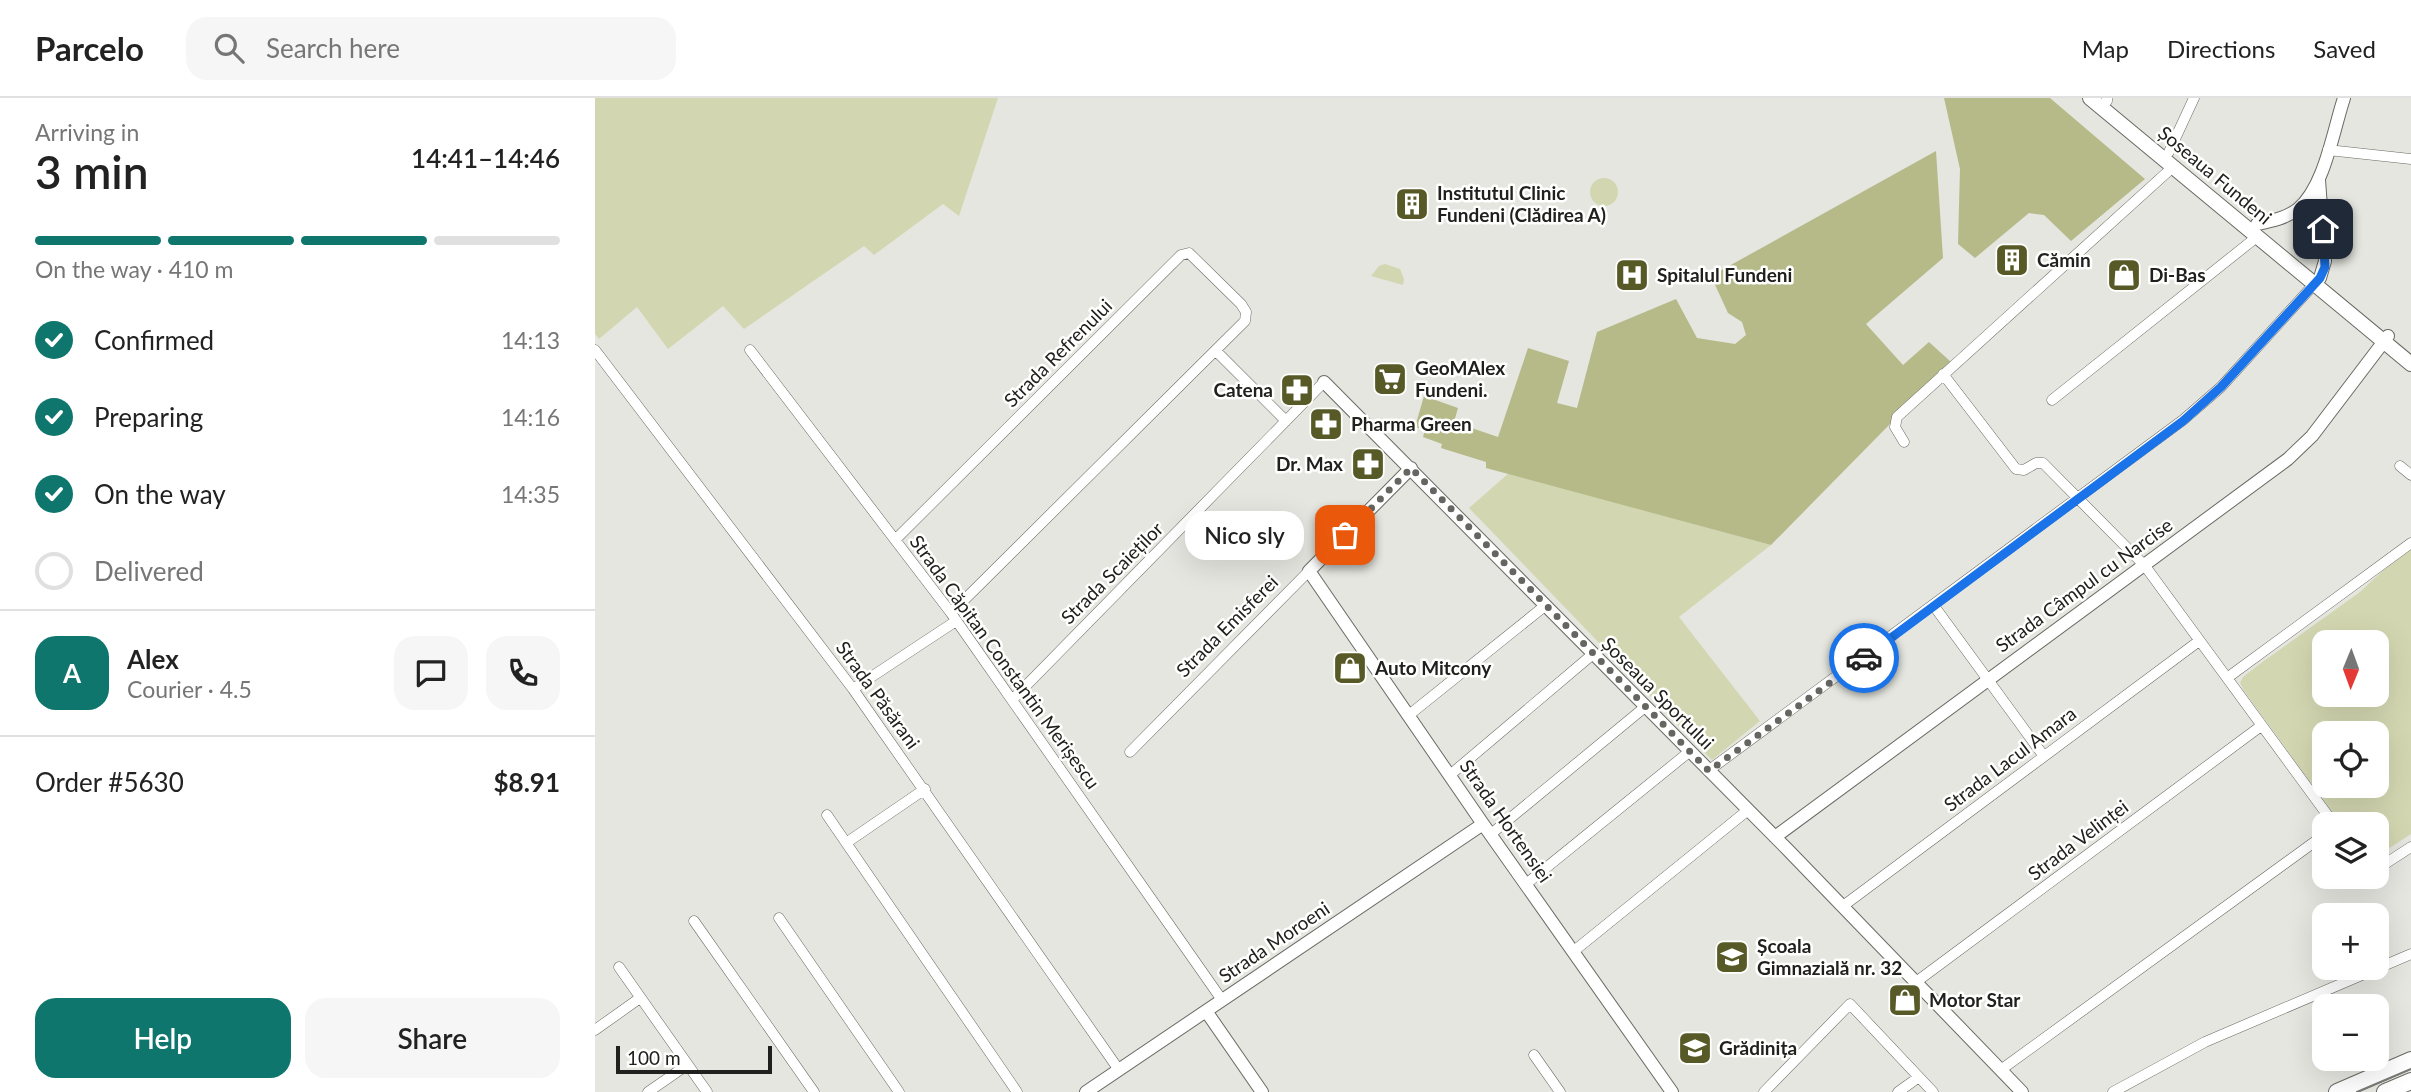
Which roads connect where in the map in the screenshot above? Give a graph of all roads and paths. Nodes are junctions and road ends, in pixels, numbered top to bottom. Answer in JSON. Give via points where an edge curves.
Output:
{"nodes":[{"id":1,"x":2090,"y":98,"type":"edge"},
{"id":2,"x":2194,"y":98,"type":"edge"},
{"id":3,"x":2344,"y":98,"type":"edge"},
{"id":4,"x":2106,"y":99,"type":"edge"},
{"id":5,"x":2328,"y":150,"type":"junction"},
{"id":6,"x":2169,"y":152,"type":"junction"},
{"id":7,"x":2409,"y":161,"type":"edge"},
{"id":8,"x":2174,"y":166,"type":"junction"},
{"id":9,"x":2319,"y":179,"type":"junction"},
{"id":10,"x":2258,"y":230,"type":"junction"},
{"id":11,"x":2317,"y":281,"type":"junction"},
{"id":12,"x":2386,"y":339,"type":"junction"},
{"id":13,"x":595,"y":350,"type":"edge"},
{"id":14,"x":750,"y":350,"type":"dead end"},
{"id":15,"x":1216,"y":351,"type":"junction"},
{"id":16,"x":2411,"y":354,"type":"edge"},
{"id":17,"x":2411,"y":364,"type":"edge"},
{"id":18,"x":1943,"y":374,"type":"junction"},
{"id":19,"x":1324,"y":382,"type":"joint"},
{"id":20,"x":2052,"y":400,"type":"dead end"},
{"id":21,"x":1286,"y":421,"type":"junction"},
{"id":22,"x":1903,"y":442,"type":"dead end"},
{"id":23,"x":2400,"y":466,"type":"dead end"},
{"id":24,"x":1411,"y":468,"type":"junction"},
{"id":25,"x":2411,"y":475,"type":"edge"},
{"id":26,"x":2078,"y":498,"type":"junction"},
{"id":27,"x":895,"y":540,"type":"junction"},
{"id":28,"x":2411,"y":543,"type":"edge"},
{"id":29,"x":2145,"y":566,"type":"junction"},
{"id":30,"x":1309,"y":571,"type":"junction"},
{"id":31,"x":1546,"y":606,"type":"junction"},
{"id":32,"x":1934,"y":606,"type":"junction"},
{"id":33,"x":954,"y":617,"type":"junction"},
{"id":34,"x":2199,"y":641,"type":"junction"},
{"id":35,"x":1593,"y":654,"type":"junction"},
{"id":36,"x":2227,"y":678,"type":"junction"},
{"id":37,"x":1988,"y":679,"type":"junction"},
{"id":38,"x":853,"y":689,"type":"junction"},
{"id":39,"x":1013,"y":699,"type":"junction"},
{"id":40,"x":1645,"y":706,"type":"junction"},
{"id":41,"x":1409,"y":715,"type":"junction"},
{"id":42,"x":2261,"y":726,"type":"junction"},
{"id":43,"x":1130,"y":752,"type":"dead end"},
{"id":44,"x":1689,"y":752,"type":"junction"},
{"id":45,"x":2043,"y":755,"type":"junction"},
{"id":46,"x":1709,"y":771,"type":"junction"},
{"id":47,"x":1450,"y":775,"type":"junction"},
{"id":48,"x":925,"y":789,"type":"junction"},
{"id":49,"x":1748,"y":810,"type":"junction"},
{"id":50,"x":2325,"y":812,"type":"edge"},
{"id":51,"x":827,"y":815,"type":"dead end"},
{"id":52,"x":1487,"y":829,"type":"junction"},
{"id":53,"x":1775,"y":837,"type":"junction"},
{"id":54,"x":846,"y":843,"type":"junction"},
{"id":55,"x":2312,"y":844,"type":"edge"},
{"id":56,"x":2411,"y":847,"type":"edge"},
{"id":57,"x":2389,"y":861,"type":"edge"},
{"id":58,"x":1526,"y":884,"type":"junction"},
{"id":59,"x":1843,"y":906,"type":"junction"},
{"id":60,"x":779,"y":918,"type":"dead end"},
{"id":61,"x":694,"y":921,"type":"dead end"},
{"id":62,"x":1574,"y":951,"type":"junction"},
{"id":63,"x":2411,"y":954,"type":"edge"},
{"id":64,"x":619,"y":967,"type":"dead end"},
{"id":65,"x":1916,"y":982,"type":"junction"},
{"id":66,"x":640,"y":998,"type":"junction"},
{"id":67,"x":1222,"y":1000,"type":"junction"},
{"id":68,"x":1206,"y":1011,"type":"junction"},
{"id":69,"x":595,"y":1030,"type":"edge"},
{"id":70,"x":1534,"y":1055,"type":"dead end"},
{"id":71,"x":2411,"y":1060,"type":"edge"},
{"id":72,"x":687,"y":1065,"type":"junction"},
{"id":73,"x":2002,"y":1069,"type":"junction"},
{"id":74,"x":1119,"y":1070,"type":"junction"},
{"id":75,"x":1919,"y":1077,"type":"junction"},
{"id":76,"x":2411,"y":1081,"type":"edge"},
{"id":77,"x":649,"y":1092,"type":"edge"},
{"id":78,"x":706,"y":1092,"type":"edge"},
{"id":79,"x":814,"y":1092,"type":"edge"},
{"id":80,"x":899,"y":1092,"type":"edge"},
{"id":81,"x":1017,"y":1092,"type":"edge"},
{"id":82,"x":1086,"y":1092,"type":"edge"},
{"id":83,"x":1262,"y":1092,"type":"edge"},
{"id":84,"x":1560,"y":1092,"type":"edge"},
{"id":85,"x":1672,"y":1092,"type":"edge"},
{"id":86,"x":1764,"y":1092,"type":"edge"},
{"id":87,"x":1898,"y":1092,"type":"edge"},
{"id":88,"x":1933,"y":1092,"type":"edge"},
{"id":89,"x":2022,"y":1092,"type":"edge"},
{"id":90,"x":2113,"y":1092,"type":"edge"},
{"id":91,"x":2337,"y":1092,"type":"edge"},
{"id":92,"x":2385,"y":1092,"type":"edge"}],
"edges":[{"from":1,"to":8,"type":"main road","name":"Șoseaua Fundeni"},
{"from":2,"to":6,"type":"street"},
{"from":3,"to":5,"type":"street"},
{"from":4,"to":6,"type":"main road","name":"Șoseaua Fundeni"},
{"from":5,"to":7,"type":"street"},
{"from":5,"to":9,"type":"street"},
{"from":6,"to":10,"type":"main road","name":"Șoseaua Fundeni"},
{"from":8,"to":10,"type":"main road","name":"Șoseaua Fundeni"},
{"from":8,"to":18,"type":"street"},
{"from":9,"to":10,"type":"street","via":[[2298,209]]},
{"from":9,"to":11,"type":"street","via":[[2325,261]]},
{"from":10,"to":11,"type":"main road","name":"Șoseaua Fundeni"},
{"from":10,"to":20,"type":"street"},
{"from":11,"to":12,"type":"main road","name":"Șoseaua Fundeni"},
{"from":11,"to":26,"type":"street","via":[[2202,405]]},
{"from":12,"to":16,"type":"main road","name":"Șoseaua Fundeni"},
{"from":12,"to":17,"type":"main road","name":"Șoseaua Fundeni"},
{"from":12,"to":29,"type":"street","name":"Strada Câmpul cu Narcise","via":[[2299,450]]},
{"from":13,"to":38,"type":"street","name":"Strada Păsărani"},
{"from":14,"to":27,"type":"street","name":"Strada Căpitan Constantin Merișescu"},
{"from":15,"to":21,"type":"street"},
{"from":15,"to":27,"type":"street","name":"Strada Refrenului","via":[[1245,321],[1246,312],[1189,253],[1181,255]]},
{"from":15,"to":33,"type":"street"},
{"from":18,"to":22,"type":"street","via":[[1897,417],[1895,427]]},
{"from":18,"to":26,"type":"street","via":[[2017,469],[2039,462]]},
{"from":19,"to":21,"type":"street","name":"Strada Scaieților"},
{"from":19,"to":24,"type":"street","name":"Șoseaua Sportului"},
{"from":21,"to":39,"type":"street","name":"Strada Scaieților"},
{"from":23,"to":25,"type":"street"},
{"from":24,"to":30,"type":"street","name":"Strada Emisferei"},
{"from":24,"to":31,"type":"street","name":"Șoseaua Sportului"},
{"from":26,"to":29,"type":"street"},
{"from":26,"to":32,"type":"street"},
{"from":27,"to":33,"type":"street","name":"Strada Căpitan Constantin Merișescu"},
{"from":28,"to":36,"type":"street"},
{"from":29,"to":34,"type":"street"},
{"from":29,"to":37,"type":"street","name":"Strada Câmpul cu Narcise"},
{"from":30,"to":41,"type":"street","name":"Strada Hortensiei"},
{"from":30,"to":43,"type":"street","name":"Strada Emisferei"},
{"from":31,"to":35,"type":"street","name":"Șoseaua Sportului"},
{"from":31,"to":41,"type":"street"},
{"from":32,"to":37,"type":"street"},
{"from":32,"to":46,"type":"street"},
{"from":33,"to":38,"type":"street"},
{"from":33,"to":39,"type":"street","name":"Strada Căpitan Constantin Merișescu"},
{"from":34,"to":36,"type":"street"},
{"from":34,"to":45,"type":"street","name":"Strada Lacul Amara"},
{"from":35,"to":40,"type":"street","name":"Șoseaua Sportului"},
{"from":35,"to":47,"type":"street"},
{"from":36,"to":42,"type":"street"},
{"from":37,"to":45,"type":"street"},
{"from":37,"to":53,"type":"street","name":"Strada Câmpul cu Narcise"},
{"from":38,"to":48,"type":"street","name":"Strada Păsărani"},
{"from":39,"to":67,"type":"street","name":"Strada Căpitan Constantin Merișescu"},
{"from":40,"to":44,"type":"street","name":"Șoseaua Sportului"},
{"from":40,"to":52,"type":"street"},
{"from":41,"to":47,"type":"street","name":"Strada Hortensiei"},
{"from":42,"to":50,"type":"street"},
{"from":42,"to":65,"type":"street","name":"Strada Velinței"},
{"from":44,"to":46,"type":"street","name":"Șoseaua Sportului"},
{"from":44,"to":58,"type":"street"},
{"from":45,"to":59,"type":"street","name":"Strada Lacul Amara"},
{"from":46,"to":49,"type":"street","name":"Șoseaua Sportului"},
{"from":47,"to":52,"type":"street","name":"Strada Hortensiei"},
{"from":48,"to":54,"type":"street"},
{"from":48,"to":74,"type":"street","name":"Strada Păsărani"},
{"from":49,"to":53,"type":"street","name":"Șoseaua Sportului"},
{"from":49,"to":62,"type":"street"},
{"from":51,"to":54,"type":"street"},
{"from":52,"to":58,"type":"street","name":"Strada Hortensiei"},
{"from":52,"to":67,"type":"street","name":"Strada Moroeni"},
{"from":53,"to":59,"type":"street","name":"Șoseaua Sportului"},
{"from":54,"to":81,"type":"street"},
{"from":55,"to":73,"type":"street"},
{"from":56,"to":57,"type":"street"},
{"from":58,"to":62,"type":"street","name":"Strada Hortensiei"},
{"from":59,"to":65,"type":"street","name":"Șoseaua Sportului"},
{"from":60,"to":80,"type":"street"},
{"from":61,"to":79,"type":"street"},
{"from":62,"to":85,"type":"street","name":"Strada Hortensiei"},
{"from":63,"to":90,"type":"street","via":[[2205,1042]]},
{"from":64,"to":66,"type":"street"},
{"from":65,"to":73,"type":"street","name":"Șoseaua Sportului"},
{"from":66,"to":69,"type":"street"},
{"from":66,"to":72,"type":"street"},
{"from":67,"to":68,"type":"street","name":"Strada Moroeni"},
{"from":68,"to":74,"type":"street","name":"Strada Moroeni"},
{"from":68,"to":83,"type":"street"},
{"from":70,"to":84,"type":"street"},
{"from":71,"to":91,"type":"main road"},
{"from":72,"to":77,"type":"street"},
{"from":72,"to":78,"type":"street"},
{"from":73,"to":89,"type":"street","name":"Șoseaua Sportului"},
{"from":74,"to":82,"type":"street","name":"Strada Moroeni"},
{"from":75,"to":86,"type":"street","via":[[1850,1004]]},
{"from":75,"to":87,"type":"street"},
{"from":75,"to":88,"type":"street"},
{"from":76,"to":92,"type":"main road"}]}
